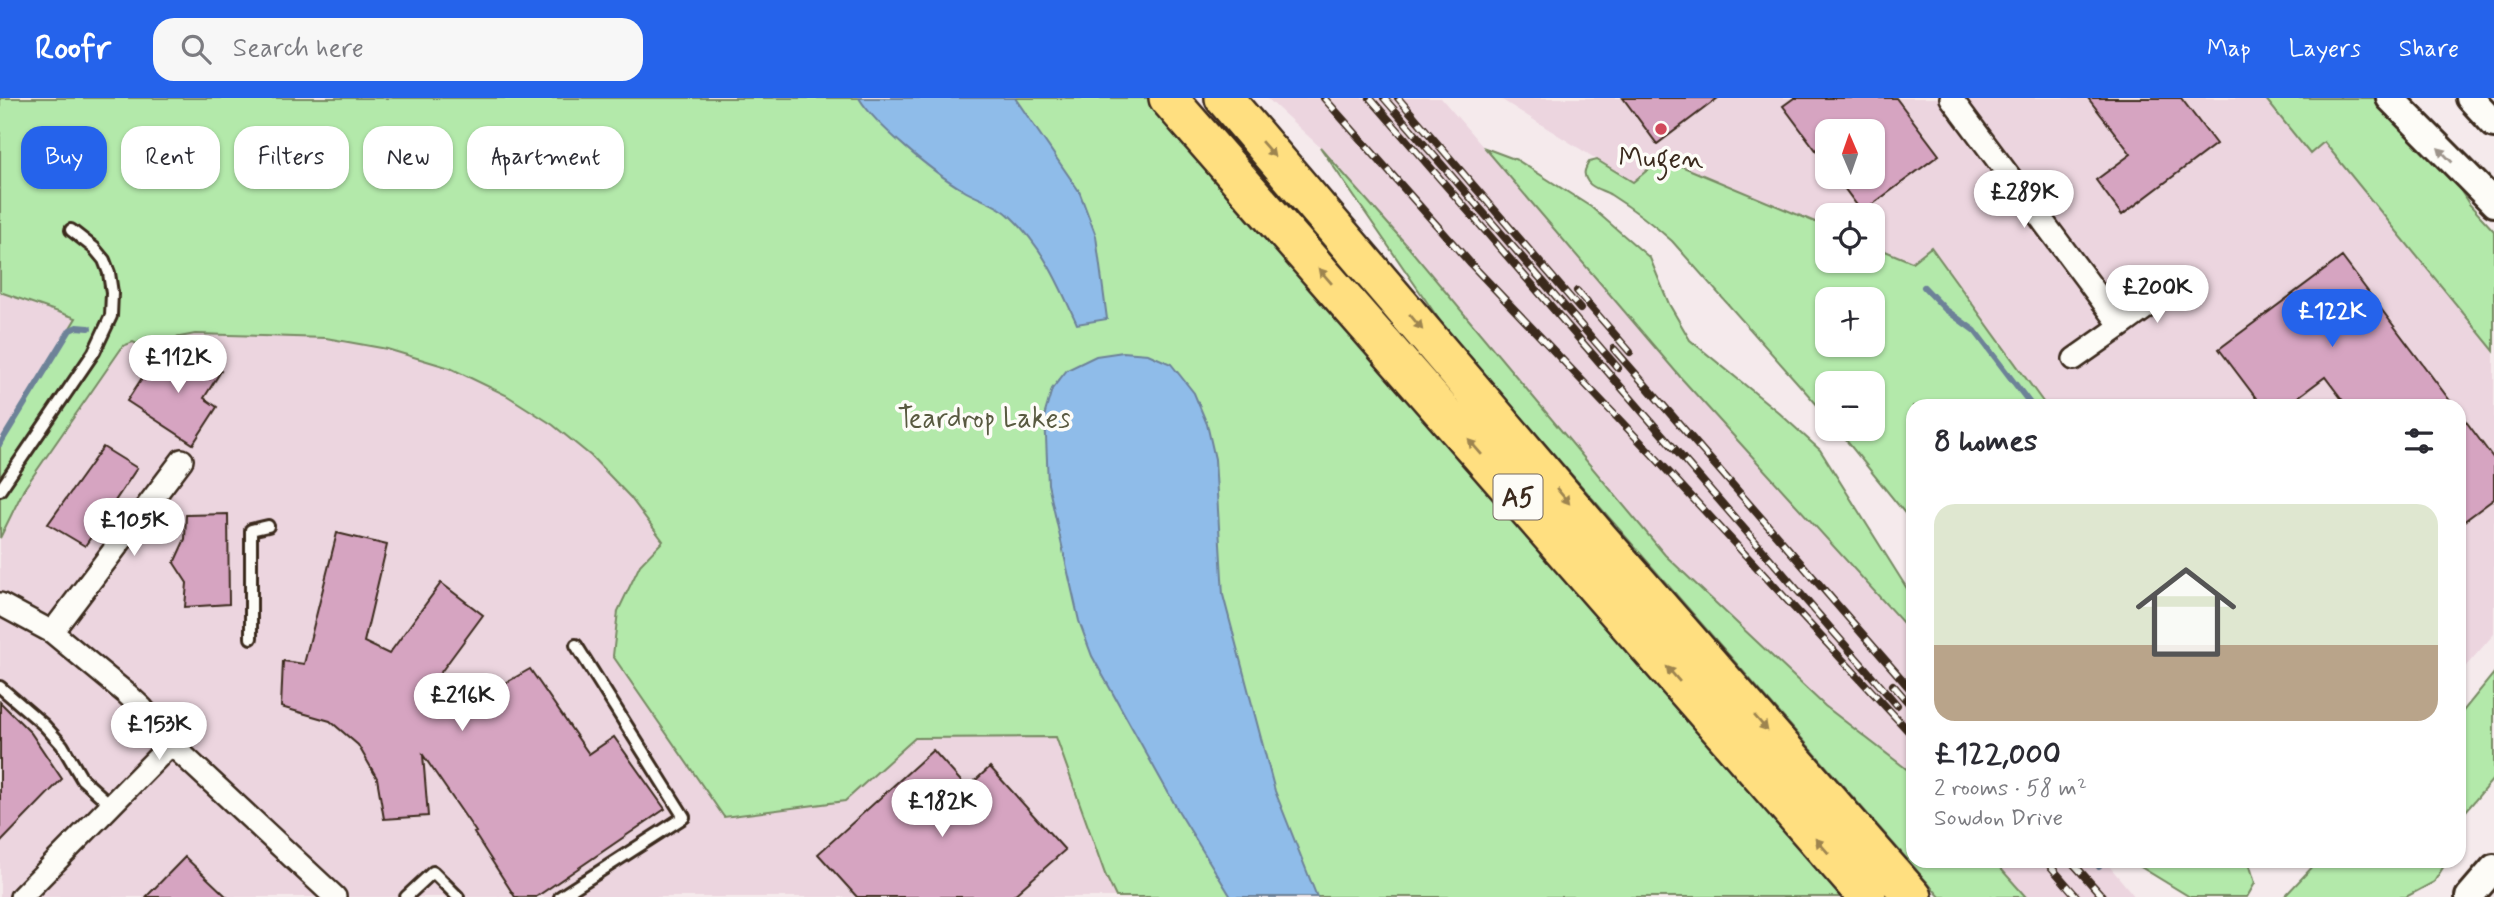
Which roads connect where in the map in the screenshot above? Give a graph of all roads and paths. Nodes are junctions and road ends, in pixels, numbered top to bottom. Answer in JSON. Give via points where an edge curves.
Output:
{"nodes":[{"id":1,"x":1168,"y":98,"type":"edge"},
{"id":2,"x":1223,"y":98,"type":"edge"},
{"id":3,"x":1951,"y":98,"type":"edge"},
{"id":4,"x":2390,"y":98,"type":"edge"},
{"id":5,"x":2470,"y":98,"type":"edge"},
{"id":6,"x":2494,"y":124,"type":"edge"},
{"id":7,"x":2494,"y":203,"type":"edge"},
{"id":8,"x":71,"y":230,"type":"dead end"},
{"id":9,"x":2169,"y":291,"type":"dead end"},
{"id":10,"x":2120,"y":326,"type":"junction"},
{"id":11,"x":2074,"y":359,"type":"dead end"},
{"id":12,"x":182,"y":460,"type":"dead end"},
{"id":13,"x":0,"y":490,"type":"edge"},
{"id":14,"x":268,"y":526,"type":"dead end"},
{"id":15,"x":0,"y":604,"type":"edge"},
{"id":16,"x":52,"y":632,"type":"junction"},
{"id":17,"x":251,"y":638,"type":"dead end"},
{"id":18,"x":576,"y":645,"type":"dead end"},
{"id":19,"x":0,"y":687,"type":"edge"},
{"id":20,"x":171,"y":744,"type":"junction"},
{"id":21,"x":111,"y":805,"type":"junction"},
{"id":22,"x":2494,"y":868,"type":"edge"},
{"id":23,"x":21,"y":897,"type":"edge"},
{"id":24,"x":335,"y":897,"type":"edge"},
{"id":25,"x":406,"y":897,"type":"edge"},
{"id":26,"x":458,"y":897,"type":"edge"},
{"id":27,"x":560,"y":897,"type":"edge"},
{"id":28,"x":1867,"y":897,"type":"edge"},
{"id":29,"x":1913,"y":897,"type":"edge"},
{"id":30,"x":2469,"y":897,"type":"edge"}],
"edges":[{"from":28,"to":1,"type":"highway","number":"A5","one_way":true},
{"from":2,"to":29,"type":"highway","number":"A5","one_way":true},
{"from":3,"to":10,"type":"street"},
{"from":7,"to":4,"type":"street","one_way":true},
{"from":5,"to":6,"type":"street"},
{"from":8,"to":13,"type":"lane","via":[[104,260],[112,293],[111,316],[94,352]]},
{"from":9,"to":10,"type":"street"},
{"from":10,"to":11,"type":"street"},
{"from":12,"to":16,"type":"street"},
{"from":14,"to":17,"type":"lane","via":[[251,530]]},
{"from":15,"to":16,"type":"street"},
{"from":16,"to":20,"type":"street","via":[[142,708]]},
{"from":18,"to":27,"type":"lane","via":[[684,817]]},
{"from":19,"to":21,"type":"lane","via":[[44,725],[82,779]]},
{"from":20,"to":21,"type":"street"},
{"from":20,"to":24,"type":"street"},
{"from":21,"to":23,"type":"street"},
{"from":22,"to":30,"type":"street"},
{"from":25,"to":26,"type":"lane","via":[[433,872]]}]}
